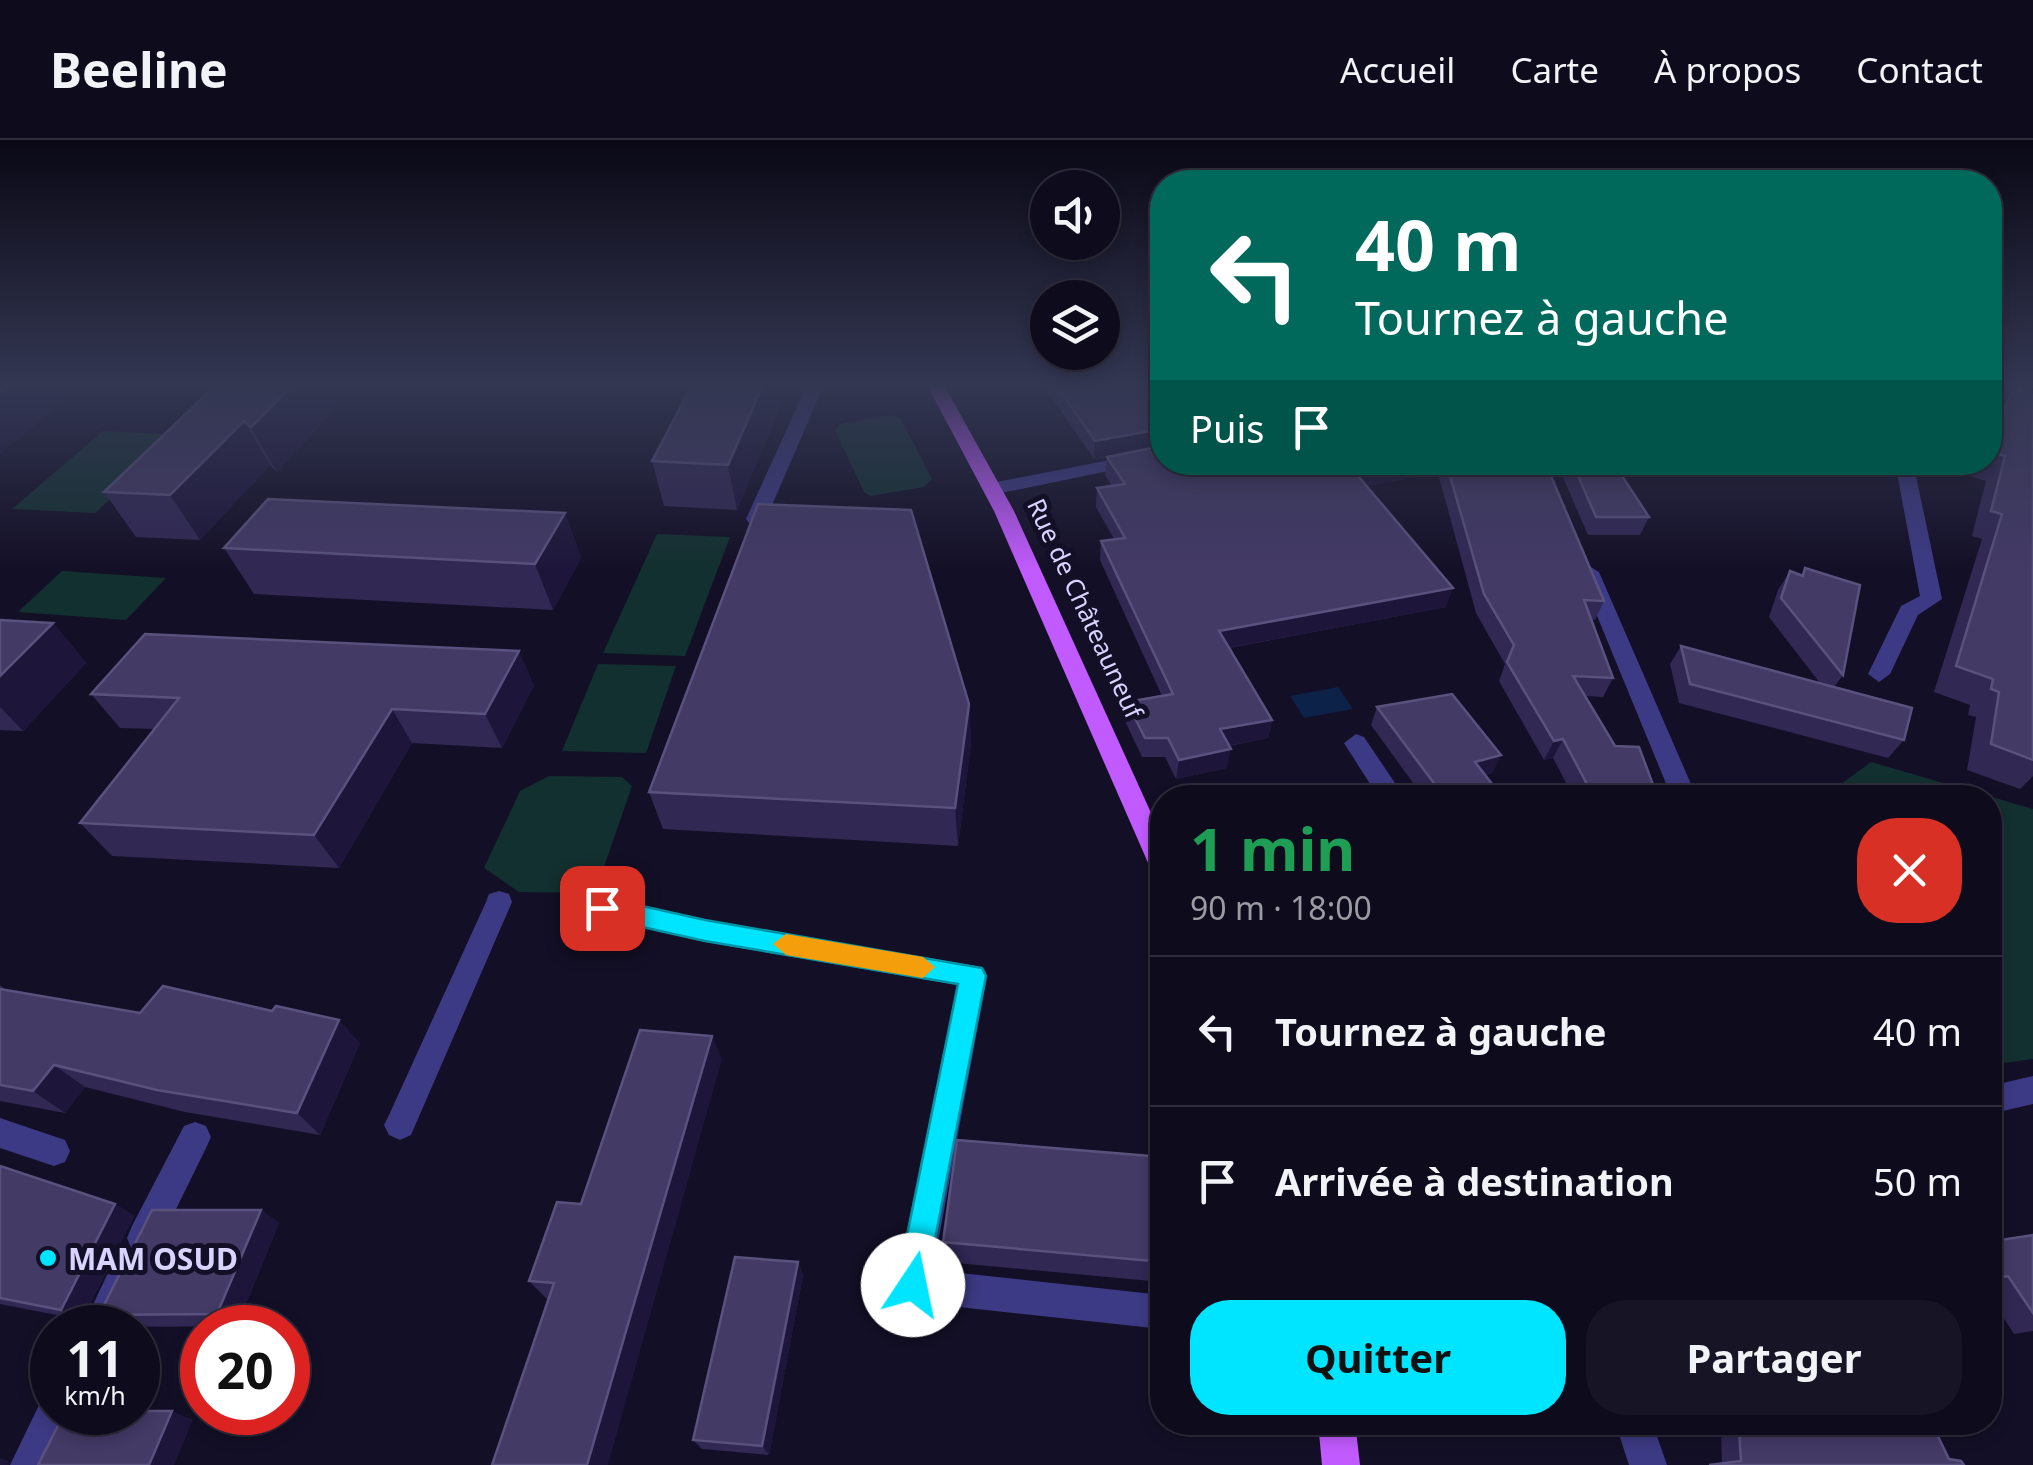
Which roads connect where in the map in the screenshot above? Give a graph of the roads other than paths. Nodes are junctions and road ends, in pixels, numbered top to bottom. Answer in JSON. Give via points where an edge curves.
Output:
{"nodes":[{"id":1,"x":788,"y":447,"type":"edge"},
{"id":2,"x":968,"y":447,"type":"edge"},
{"id":3,"x":1150,"y":457,"type":"edge"},
{"id":4,"x":1907,"y":475,"type":"edge"},
{"id":5,"x":991,"y":489,"type":"junction"},
{"id":6,"x":756,"y":519,"type":"edge"},
{"id":7,"x":1579,"y":548,"type":"edge"},
{"id":8,"x":1878,"y":674,"type":"dead end"},
{"id":9,"x":1356,"y":743,"type":"dead end"},
{"id":10,"x":1384,"y":785,"type":"edge"},
{"id":11,"x":1679,"y":785,"type":"edge"},
{"id":12,"x":1150,"y":839,"type":"edge"},
{"id":13,"x":498,"y":902,"type":"dead end"},
{"id":14,"x":602,"y":908,"type":"dead end"},
{"id":15,"x":2033,"y":1090,"type":"edge"},
{"id":16,"x":2002,"y":1097,"type":"edge"},
{"id":17,"x":400,"y":1125,"type":"dead end"},
{"id":18,"x":0,"y":1133,"type":"edge"},
{"id":19,"x":195,"y":1137,"type":"dead end"},
{"id":20,"x":54,"y":1150,"type":"dead end"},
{"id":21,"x":110,"y":1305,"type":"edge"},
{"id":22,"x":1150,"y":1311,"type":"edge"},
{"id":23,"x":44,"y":1435,"type":"edge"},
{"id":24,"x":1338,"y":1435,"type":"edge"},
{"id":25,"x":1637,"y":1435,"type":"edge"},
{"id":26,"x":29,"y":1465,"type":"edge"},
{"id":27,"x":1341,"y":1465,"type":"edge"},
{"id":28,"x":1648,"y":1465,"type":"edge"}],
"edges":[{"from":1,"to":6,"type":"street"},
{"from":2,"to":5,"type":"main road","name":"Rue de Châteauneuf"},
{"from":3,"to":5,"type":"street"},
{"from":4,"to":8,"type":"street","via":[[1932,599],[1908,612]]},
{"from":5,"to":12,"type":"main road","name":"Rue de Châteauneuf"},
{"from":7,"to":11,"type":"street"},
{"from":9,"to":10,"type":"street"},
{"from":13,"to":17,"type":"street"},
{"from":14,"to":22,"type":"street","via":[[973,976],[913,1285]]},
{"from":15,"to":16,"type":"street"},
{"from":18,"to":20,"type":"street"},
{"from":19,"to":21,"type":"street"},
{"from":23,"to":26,"type":"street"},
{"from":24,"to":27,"type":"main road"},
{"from":25,"to":28,"type":"street"}]}
